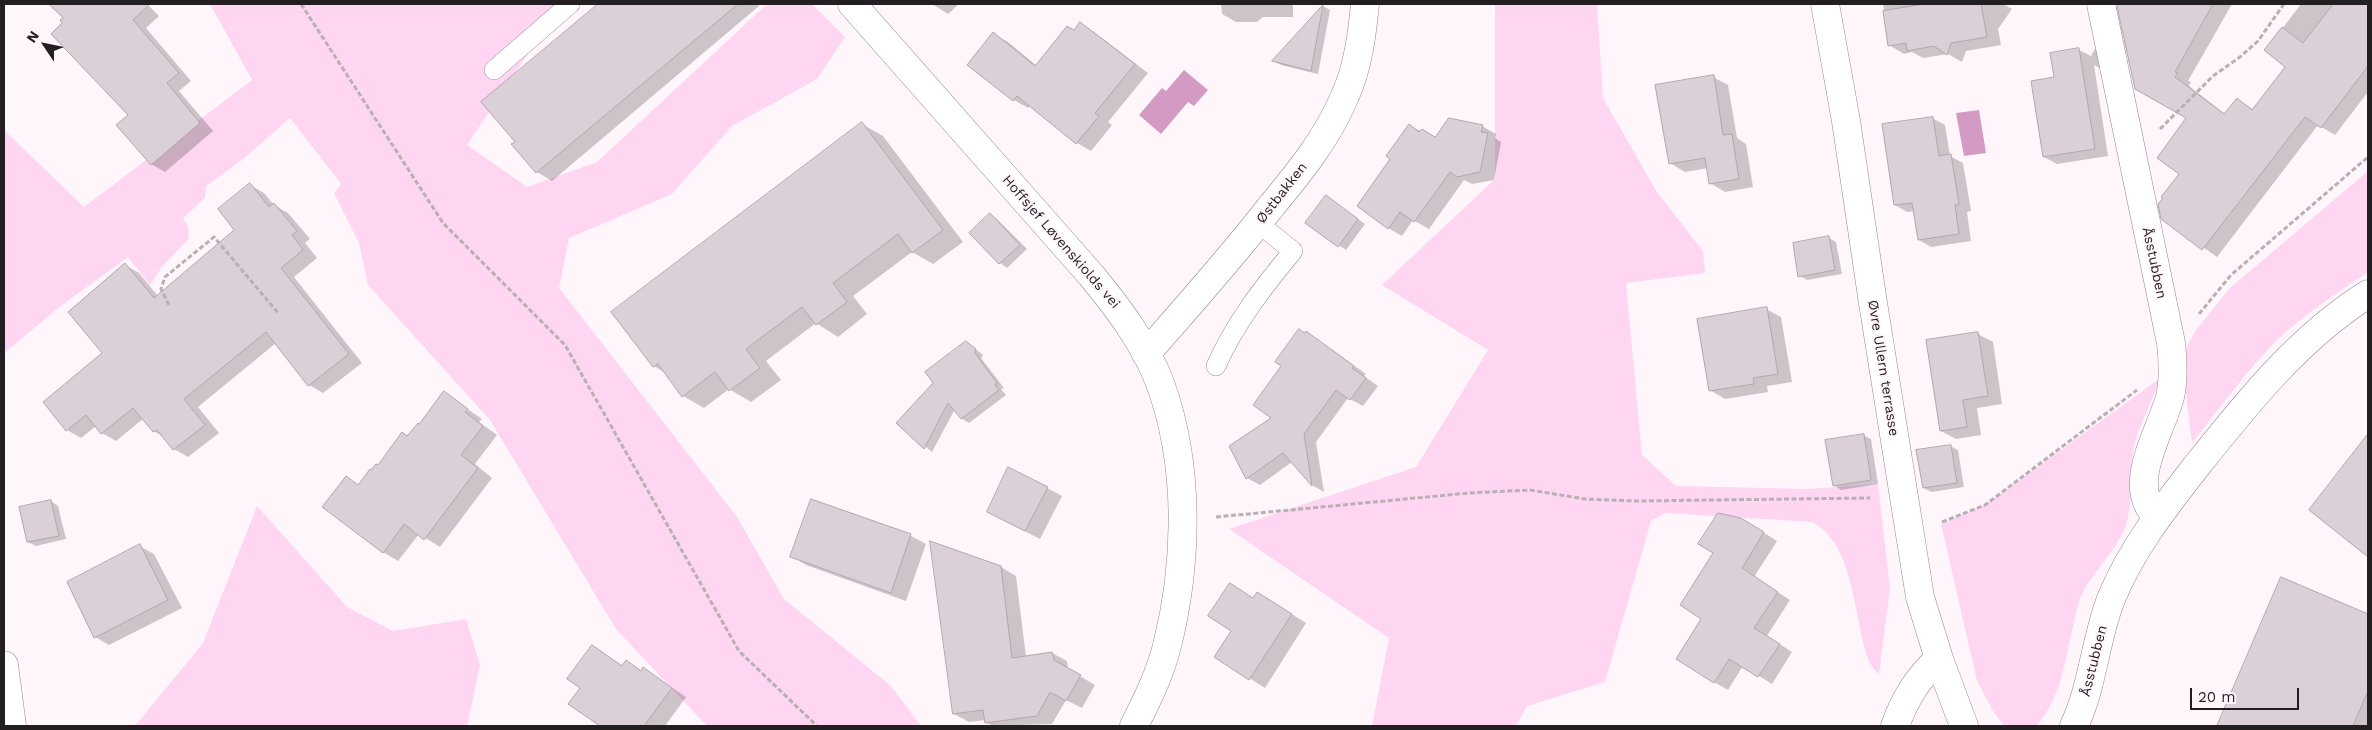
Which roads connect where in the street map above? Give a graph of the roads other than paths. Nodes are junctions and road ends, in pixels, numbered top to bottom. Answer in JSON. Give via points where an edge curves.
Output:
{"nodes":[{"id":1,"x":570,"y":4,"type":"edge"},
{"id":2,"x":852,"y":4,"type":"edge"},
{"id":3,"x":1364,"y":4,"type":"edge"},
{"id":4,"x":1825,"y":4,"type":"edge"},
{"id":5,"x":2101,"y":4,"type":"edge"},
{"id":6,"x":494,"y":70,"type":"dead end"},
{"id":7,"x":1258,"y":223,"type":"junction"},
{"id":8,"x":2368,"y":294,"type":"edge"},
{"id":9,"x":1146,"y":354,"type":"junction"},
{"id":10,"x":1216,"y":366,"type":"dead end"},
{"id":11,"x":2157,"y":517,"type":"junction"},
{"id":12,"x":1939,"y":659,"type":"junction"},
{"id":13,"x":4,"y":665,"type":"edge"},
{"id":14,"x":12,"y":726,"type":"edge"},
{"id":15,"x":1134,"y":726,"type":"edge"},
{"id":16,"x":1895,"y":726,"type":"edge"},
{"id":17,"x":1964,"y":726,"type":"edge"},
{"id":18,"x":2074,"y":726,"type":"edge"}],
"edges":[{"from":1,"to":6,"type":"lane"},
{"from":2,"to":9,"type":"street","name":"Hoffsjef Løvenskiolds vei","via":[[1091,274],[1119,308]]},
{"from":3,"to":7,"type":"street","name":"Østbakken","via":[[1356,63],[1346,95],[1305,165]]},
{"from":4,"to":12,"type":"street","name":"Øvre Ullern terrasse","via":[[1920,597]]},
{"from":5,"to":11,"type":"street","name":"Åsstubben","via":[[2172,353],[2170,398],[2144,479],[2146,504]]},
{"from":7,"to":9,"type":"street","name":"Østbakken"},
{"from":7,"to":10,"type":"lane","via":[[1292,250],[1241,321]]},
{"from":8,"to":11,"type":"street","name":"Åsstubben","via":[[2321,328],[2283,363]]},
{"from":9,"to":15,"type":"street","name":"Hoffsjef Løvenskiolds vei","via":[[1171,416],[1183,519],[1182,558],[1167,646],[1152,690]]},
{"from":11,"to":18,"type":"street","name":"Åsstubben","via":[[2111,600],[2082,710]]},
{"from":12,"to":16,"type":"street","via":[[1918,678]]},
{"from":12,"to":17,"type":"street","name":"Øvre Ullern terrasse"},
{"from":13,"to":14,"type":"street"}]}
